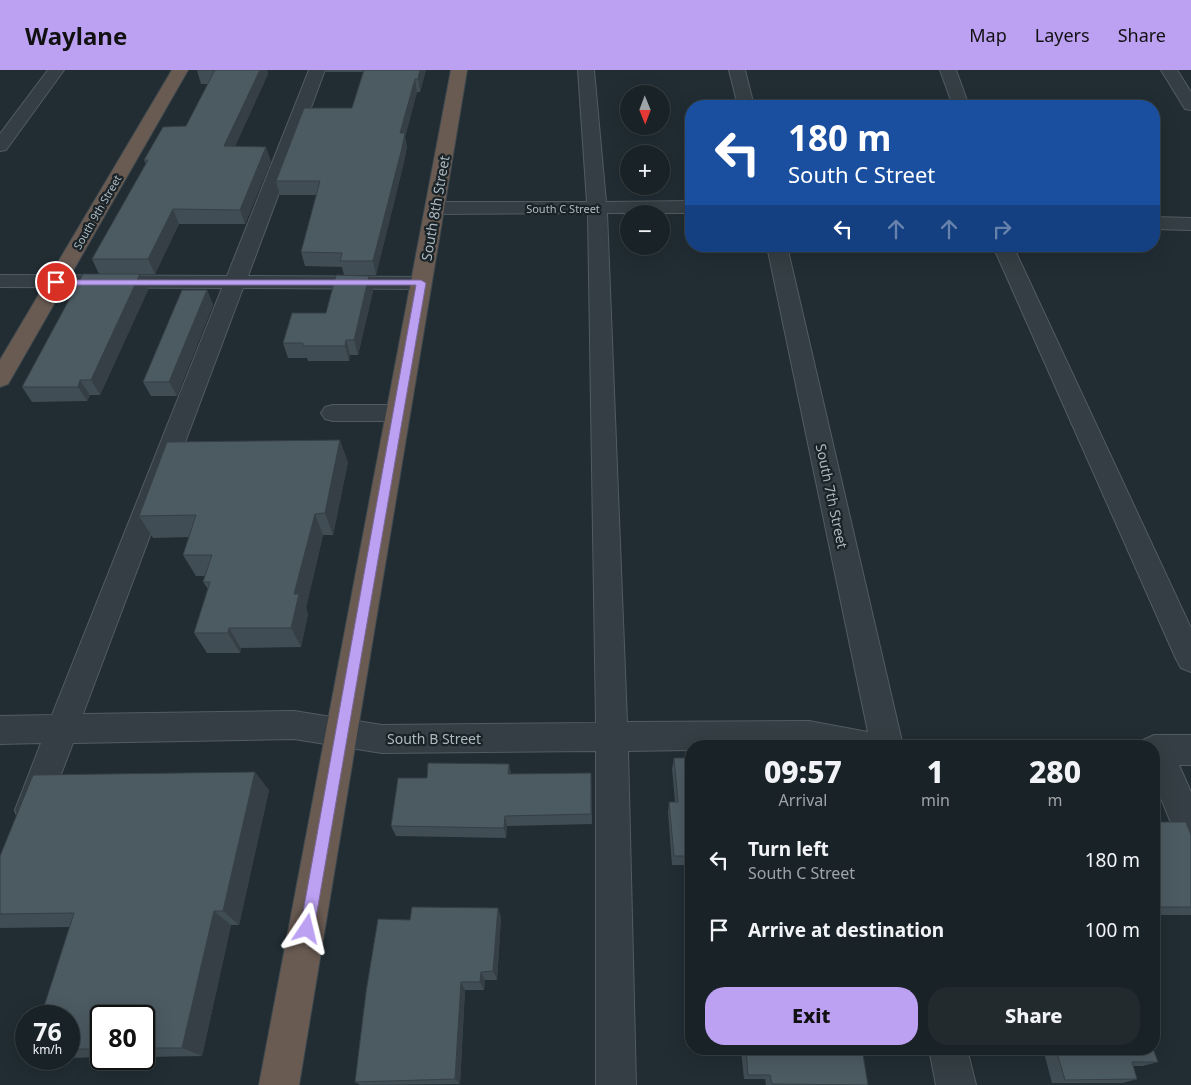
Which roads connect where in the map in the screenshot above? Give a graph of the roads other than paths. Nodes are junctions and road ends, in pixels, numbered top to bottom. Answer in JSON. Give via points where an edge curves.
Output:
{"nodes":[{"id":1,"x":56,"y":70,"type":"edge"},
{"id":2,"x":180,"y":70,"type":"edge"},
{"id":3,"x":317,"y":70,"type":"edge"},
{"id":4,"x":459,"y":70,"type":"edge"},
{"id":5,"x":586,"y":70,"type":"edge"},
{"id":6,"x":738,"y":70,"type":"edge"},
{"id":7,"x":948,"y":70,"type":"edge"},
{"id":8,"x":1168,"y":70,"type":"edge"},
{"id":9,"x":745,"y":100,"type":"edge"},
{"id":10,"x":959,"y":100,"type":"edge"},
{"id":11,"x":1191,"y":105,"type":"edge"},
{"id":12,"x":0,"y":146,"type":"edge"},
{"id":13,"x":685,"y":207,"type":"edge"},
{"id":14,"x":435,"y":208,"type":"junction"},
{"id":15,"x":597,"y":208,"type":"junction"},
{"id":16,"x":1160,"y":223,"type":"edge"},
{"id":17,"x":1191,"y":224,"type":"edge"},
{"id":18,"x":778,"y":252,"type":"edge"},
{"id":19,"x":1005,"y":252,"type":"edge"},
{"id":20,"x":0,"y":282,"type":"edge"},
{"id":21,"x":56,"y":282,"type":"junction"},
{"id":22,"x":236,"y":282,"type":"junction"},
{"id":23,"x":421,"y":283,"type":"junction"},
{"id":24,"x":0,"y":379,"type":"edge"},
{"id":25,"x":398,"y":412,"type":"junction"},
{"id":26,"x":333,"y":413,"type":"dead end"},
{"id":27,"x":1191,"y":659,"type":"edge"},
{"id":28,"x":62,"y":729,"type":"junction"},
{"id":29,"x":0,"y":730,"type":"edge"},
{"id":30,"x":342,"y":734,"type":"junction"},
{"id":31,"x":612,"y":737,"type":"junction"},
{"id":32,"x":841,"y":740,"type":"edge"},
{"id":33,"x":886,"y":740,"type":"edge"},
{"id":34,"x":1160,"y":750,"type":"edge"},
{"id":35,"x":1191,"y":750,"type":"edge"},
{"id":36,"x":1160,"y":759,"type":"edge"},
{"id":37,"x":1191,"y":831,"type":"edge"},
{"id":38,"x":21,"y":837,"type":"edge"},
{"id":39,"x":949,"y":1055,"type":"edge"},
{"id":40,"x":279,"y":1085,"type":"edge"},
{"id":41,"x":616,"y":1085,"type":"edge"},
{"id":42,"x":956,"y":1085,"type":"edge"}],
"edges":[{"from":1,"to":12,"type":"street"},
{"from":2,"to":21,"type":"highway","name":"South 9th Street"},
{"from":3,"to":22,"type":"street"},
{"from":4,"to":14,"type":"highway","name":"South 8th Street"},
{"from":5,"to":15,"type":"street"},
{"from":6,"to":9,"type":"street"},
{"from":7,"to":10,"type":"street"},
{"from":8,"to":11,"type":"street"},
{"from":13,"to":15,"type":"street","name":"South C Street"},
{"from":14,"to":15,"type":"street","name":"South C Street"},
{"from":14,"to":23,"type":"highway","name":"South 8th Street"},
{"from":15,"to":31,"type":"street"},
{"from":16,"to":17,"type":"street"},
{"from":18,"to":33,"type":"street","name":"South 7th Street"},
{"from":19,"to":27,"type":"street"},
{"from":20,"to":21,"type":"street"},
{"from":21,"to":22,"type":"street"},
{"from":21,"to":24,"type":"highway","name":"South 9th Street"},
{"from":22,"to":23,"type":"street"},
{"from":22,"to":28,"type":"street"},
{"from":23,"to":25,"type":"highway","name":"South 8th Street"},
{"from":25,"to":26,"type":"street"},
{"from":25,"to":30,"type":"highway","name":"South 8th Street"},
{"from":28,"to":29,"type":"street","name":"South B Street"},
{"from":28,"to":30,"type":"street","name":"South B Street","via":[[294,725]]},
{"from":28,"to":38,"type":"street"},
{"from":30,"to":31,"type":"street","name":"South B Street","via":[[382,739]]},
{"from":30,"to":40,"type":"highway","name":"South 8th Street"},
{"from":31,"to":32,"type":"street","name":"South B Street","via":[[809,735]]},
{"from":31,"to":41,"type":"street"},
{"from":34,"to":35,"type":"street"},
{"from":36,"to":37,"type":"street"},
{"from":39,"to":42,"type":"street"}]}
